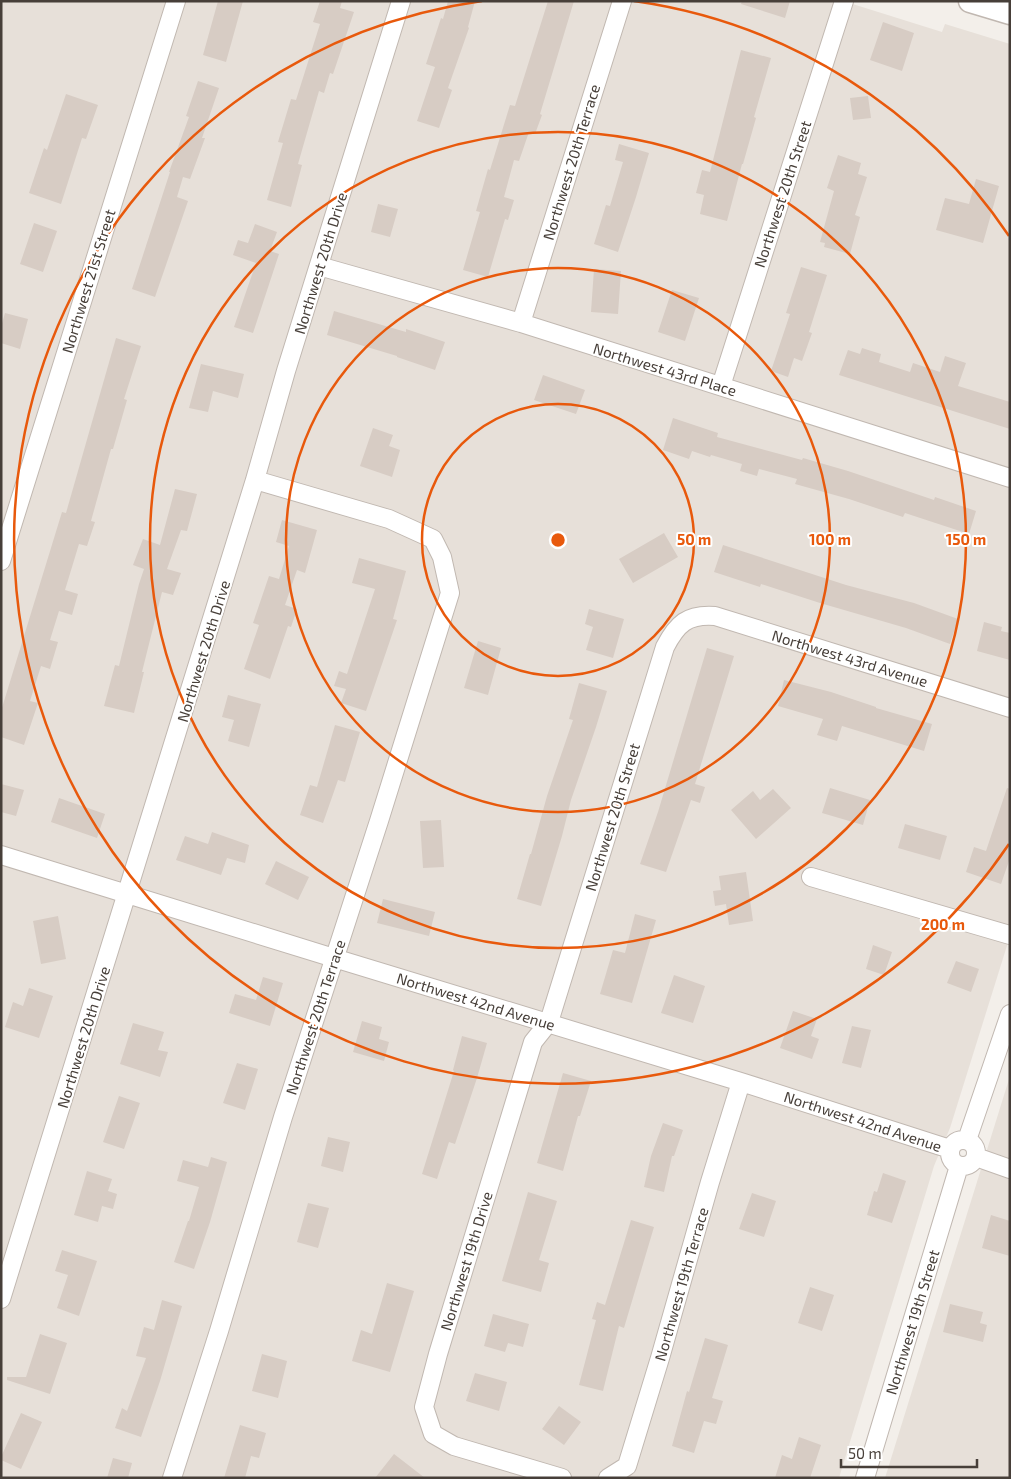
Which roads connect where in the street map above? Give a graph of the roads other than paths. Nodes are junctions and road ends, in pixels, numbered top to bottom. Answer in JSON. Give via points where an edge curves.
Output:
{"nodes":[{"id":1,"x":176,"y":1,"type":"edge"},
{"id":2,"x":401,"y":1,"type":"edge"},
{"id":3,"x":622,"y":1,"type":"edge"},
{"id":4,"x":844,"y":1,"type":"edge"},
{"id":5,"x":970,"y":1,"type":"edge"},
{"id":6,"x":1010,"y":14,"type":"edge"},
{"id":7,"x":319,"y":266,"type":"junction"},
{"id":8,"x":521,"y":323,"type":"junction"},
{"id":9,"x":721,"y":386,"type":"junction"},
{"id":10,"x":1010,"y":478,"type":"edge"},
{"id":11,"x":255,"y":480,"type":"junction"},
{"id":12,"x":1,"y":561,"type":"edge"},
{"id":13,"x":689,"y":619,"type":"joint"},
{"id":14,"x":1010,"y":708,"type":"edge"},
{"id":15,"x":1,"y":855,"type":"edge"},
{"id":16,"x":810,"y":877,"type":"dead end"},
{"id":17,"x":127,"y":894,"type":"junction"},
{"id":18,"x":1010,"y":935,"type":"edge"},
{"id":19,"x":334,"y":958,"type":"junction"},
{"id":20,"x":1010,"y":1014,"type":"edge"},
{"id":21,"x":549,"y":1022,"type":"junction"},
{"id":22,"x":741,"y":1082,"type":"junction"},
{"id":23,"x":967,"y":1140,"type":"junction"},
{"id":24,"x":950,"y":1149,"type":"junction"},
{"id":25,"x":976,"y":1157,"type":"junction"},
{"id":26,"x":959,"y":1166,"type":"junction"},
{"id":27,"x":1010,"y":1169,"type":"edge"},
{"id":28,"x":1,"y":1299,"type":"edge"},
{"id":29,"x":172,"y":1478,"type":"edge"},
{"id":30,"x":562,"y":1478,"type":"edge"},
{"id":31,"x":608,"y":1478,"type":"edge"},
{"id":32,"x":865,"y":1478,"type":"edge"}],
"edges":[{"from":1,"to":12,"type":"street","name":"Northwest 21st Street"},
{"from":2,"to":7,"type":"street","name":"Northwest 20th Drive"},
{"from":3,"to":8,"type":"street","name":"Northwest 20th Terrace"},
{"from":4,"to":9,"type":"street","name":"Northwest 20th Street"},
{"from":5,"to":6,"type":"street"},
{"from":7,"to":8,"type":"street","name":"Northwest 43rd Place"},
{"from":7,"to":11,"type":"street","name":"Northwest 20th Drive"},
{"from":8,"to":9,"type":"street","name":"Northwest 43rd Place"},
{"from":9,"to":10,"type":"street","name":"Northwest 43rd Place"},
{"from":11,"to":17,"type":"street","name":"Northwest 20th Drive"},
{"from":11,"to":19,"type":"street","name":"Northwest 20th Terrace","via":[[390,519],[433,539],[442,557],[450,593]]},
{"from":13,"to":14,"type":"street","name":"Northwest 43rd Avenue","via":[[715,616]]},
{"from":13,"to":21,"type":"street","name":"Northwest 20th Street","via":[[674,630],[665,647]]},
{"from":15,"to":17,"type":"street","name":"Northwest 42nd Avenue"},
{"from":16,"to":18,"type":"street"},
{"from":17,"to":19,"type":"street","name":"Northwest 42nd Avenue"},
{"from":17,"to":28,"type":"street","name":"Northwest 20th Drive"},
{"from":19,"to":21,"type":"street","name":"Northwest 42nd Avenue"},
{"from":19,"to":29,"type":"street","name":"Northwest 20th Terrace"},
{"from":20,"to":23,"type":"street"},
{"from":21,"to":22,"type":"street","name":"Northwest 42nd Avenue"},
{"from":21,"to":30,"type":"street","name":"Northwest 19th Drive","via":[[533,1042],[424,1407],[433,1434],[454,1446]]},
{"from":22,"to":24,"type":"street","name":"Northwest 42nd Avenue"},
{"from":22,"to":31,"type":"street","name":"Northwest 19th Terrace","via":[[627,1466]]},
{"from":23,"to":24,"type":"street","via":[[957,1141]]},
{"from":23,"to":25,"type":"street","via":[[975,1147]]},
{"from":24,"to":26,"type":"street","via":[[951,1159]]},
{"from":25,"to":26,"type":"street","via":[[970,1165]]},
{"from":25,"to":27,"type":"street"},
{"from":26,"to":32,"type":"street","name":"Northwest 19th Street"}]}
